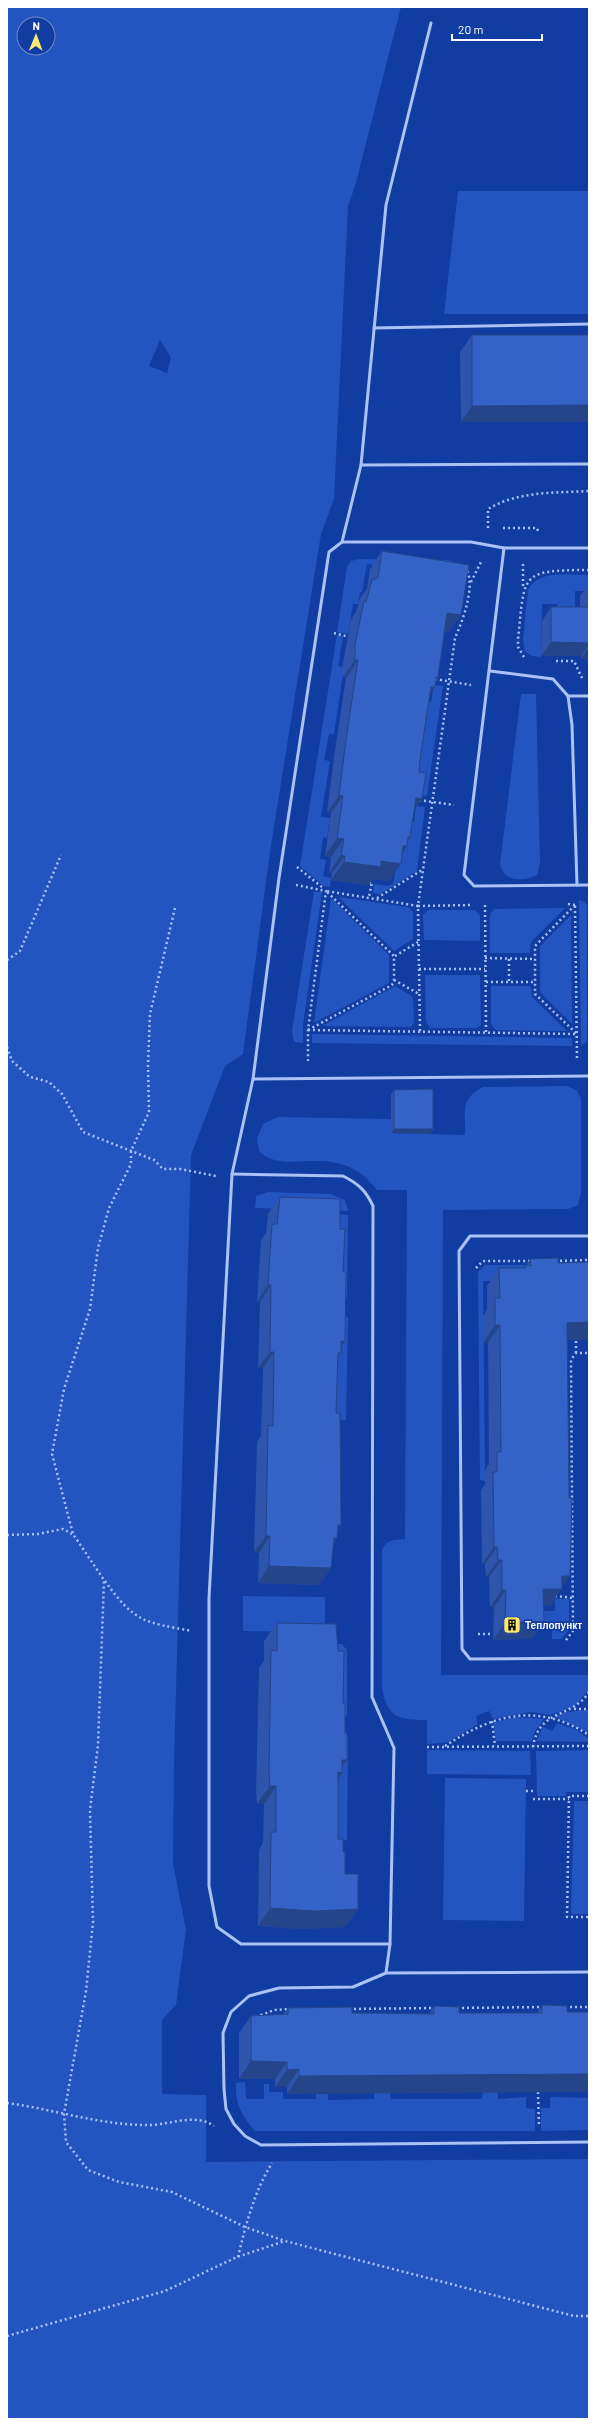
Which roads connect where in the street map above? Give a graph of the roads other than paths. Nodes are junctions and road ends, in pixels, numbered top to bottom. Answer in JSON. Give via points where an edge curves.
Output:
{"nodes":[{"id":1,"x":431,"y":23,"type":"dead end"},
{"id":2,"x":589,"y":324,"type":"edge"},
{"id":3,"x":374,"y":328,"type":"junction"},
{"id":4,"x":589,"y":464,"type":"edge"},
{"id":5,"x":361,"y":465,"type":"junction"},
{"id":6,"x":342,"y":542,"type":"junction"},
{"id":7,"x":504,"y":548,"type":"junction"},
{"id":8,"x":589,"y":548,"type":"edge"},
{"id":9,"x":490,"y":671,"type":"junction"},
{"id":10,"x":568,"y":696,"type":"junction"},
{"id":11,"x":589,"y":696,"type":"edge"},
{"id":12,"x":578,"y":885,"type":"junction"},
{"id":13,"x":589,"y":885,"type":"edge"},
{"id":14,"x":589,"y":1076,"type":"edge"},
{"id":15,"x":253,"y":1078,"type":"junction"},
{"id":16,"x":232,"y":1174,"type":"junction"},
{"id":17,"x":589,"y":1236,"type":"edge"},
{"id":18,"x":589,"y":1658,"type":"edge"},
{"id":19,"x":390,"y":1944,"type":"junction"},
{"id":20,"x":589,"y":1972,"type":"edge"},
{"id":21,"x":386,"y":1973,"type":"junction"},
{"id":22,"x":589,"y":2142,"type":"edge"}],
"edges":[{"from":1,"to":3,"type":"lane","via":[[386,205]]},
{"from":2,"to":3,"type":"lane"},
{"from":3,"to":5,"type":"lane"},
{"from":4,"to":5,"type":"lane"},
{"from":5,"to":6,"type":"lane"},
{"from":6,"to":7,"type":"lane","via":[[471,542]]},
{"from":6,"to":15,"type":"lane","via":[[329,552],[279,878]]},
{"from":7,"to":8,"type":"lane"},
{"from":7,"to":9,"type":"lane"},
{"from":9,"to":10,"type":"lane","via":[[553,679]]},
{"from":9,"to":12,"type":"lane","via":[[464,876],[474,886]]},
{"from":10,"to":11,"type":"lane"},
{"from":10,"to":12,"type":"lane","via":[[572,724]]},
{"from":12,"to":13,"type":"lane"},
{"from":14,"to":15,"type":"lane"},
{"from":15,"to":16,"type":"lane"},
{"from":16,"to":19,"type":"lane","via":[[344,1176],[358,1183],[373,1206],[372,1697],[394,1748]]},
{"from":16,"to":19,"type":"lane","via":[[209,1598],[209,1886],[218,1927],[241,1944]]},
{"from":17,"to":18,"type":"lane","via":[[470,1236],[459,1251],[462,1649],[470,1659]]},
{"from":19,"to":21,"type":"lane"},
{"from":20,"to":21,"type":"lane"},
{"from":21,"to":22,"type":"lane","via":[[353,1987],[279,1988],[250,1996],[231,2012],[223,2033],[226,2109],[244,2136],[261,2145]]}]}
